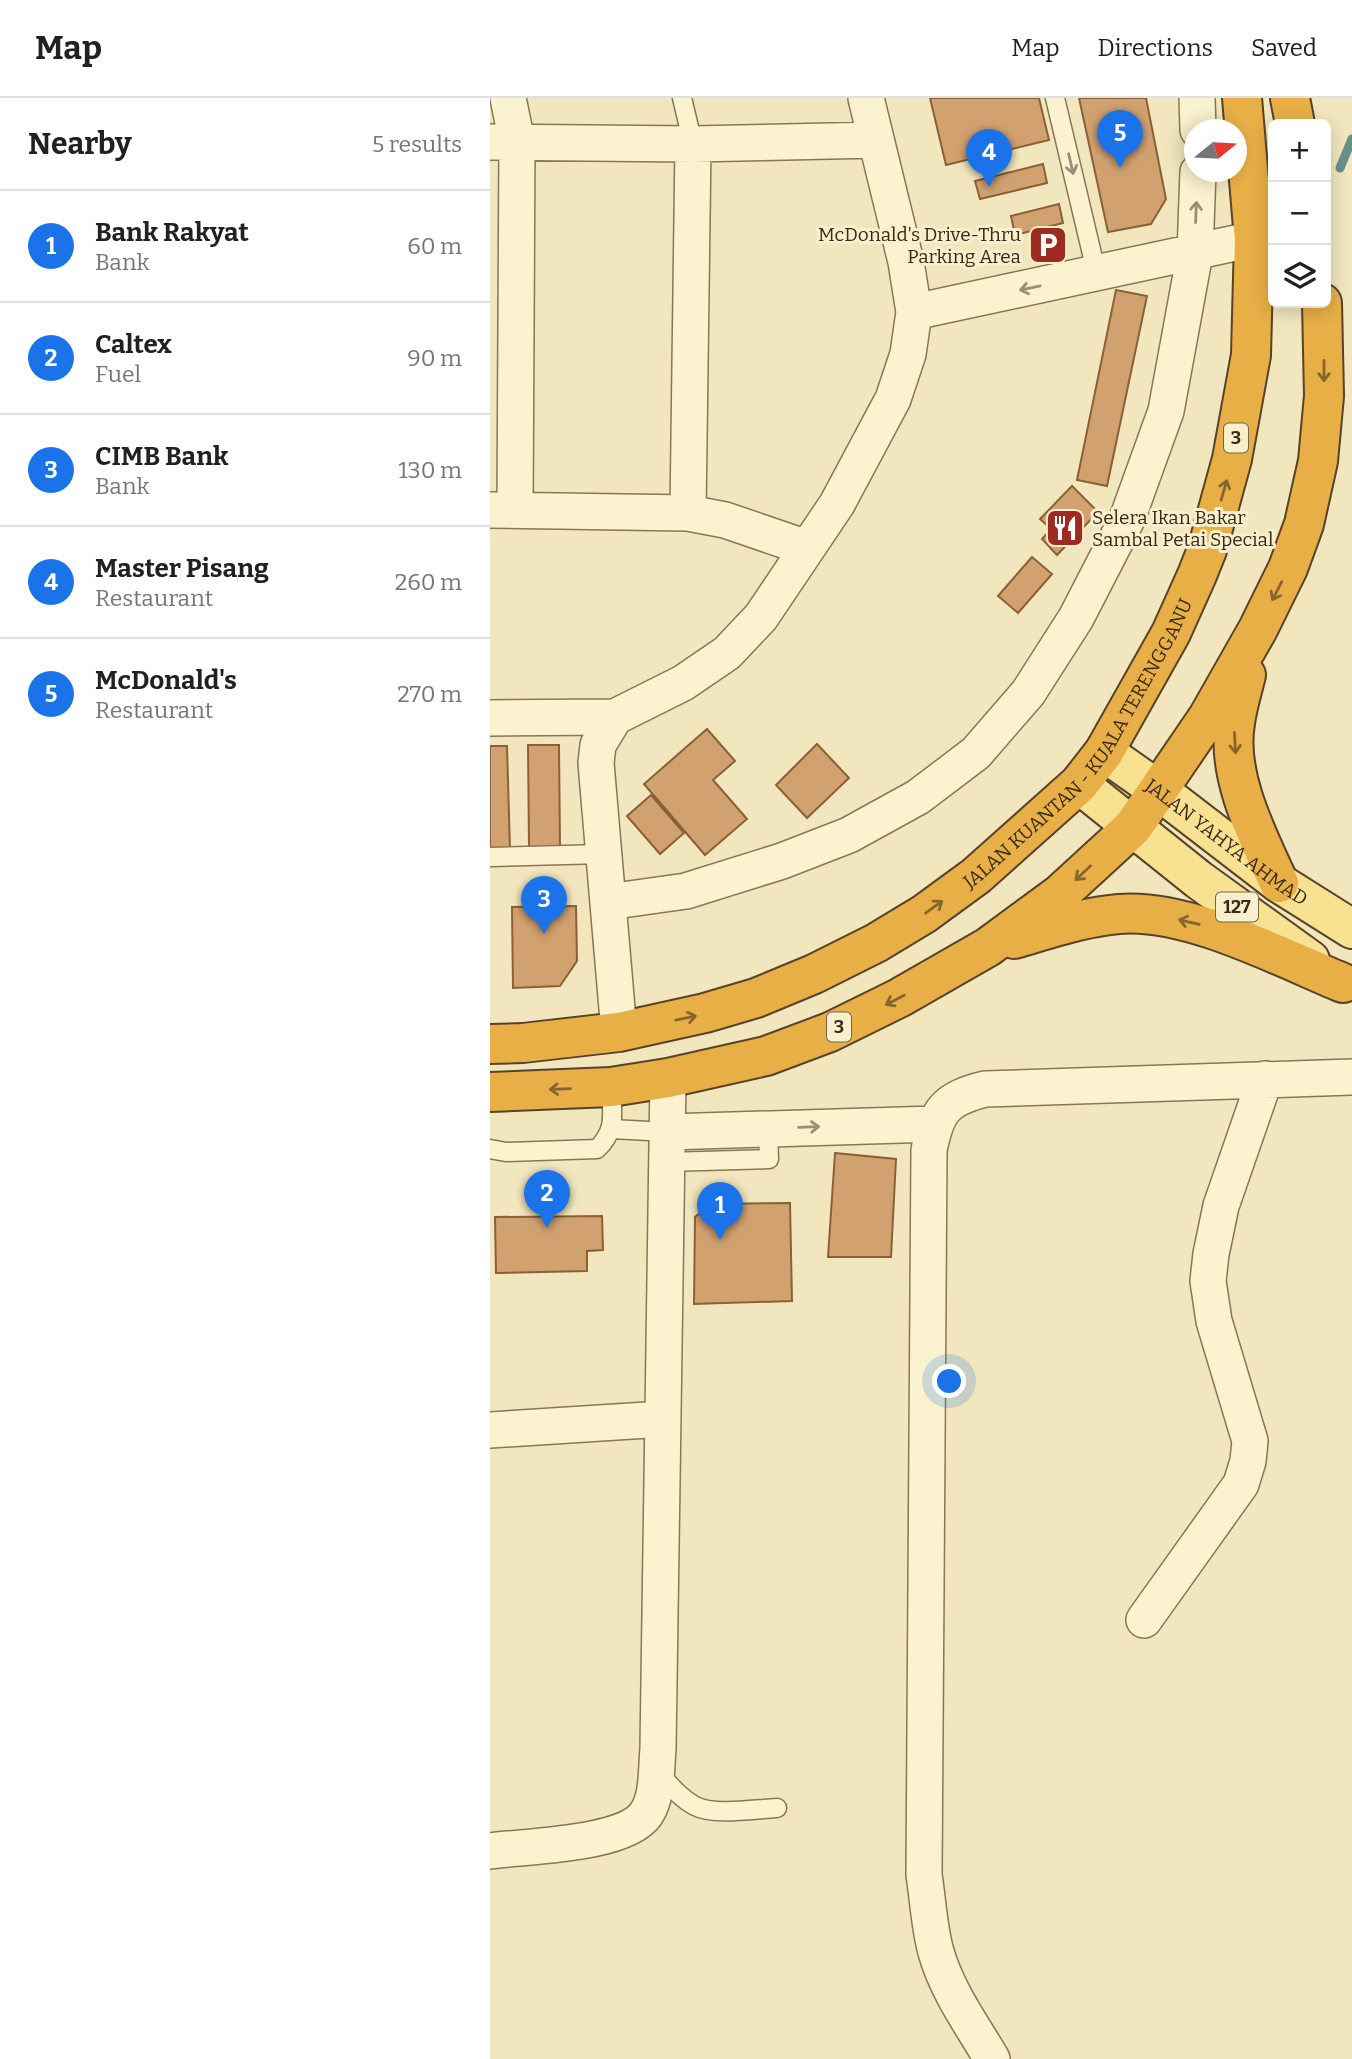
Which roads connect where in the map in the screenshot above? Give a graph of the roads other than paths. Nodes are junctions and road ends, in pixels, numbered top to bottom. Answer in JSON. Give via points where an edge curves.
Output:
{"nodes":[{"id":1,"x":508,"y":98,"type":"edge"},
{"id":2,"x":682,"y":98,"type":"edge"},
{"id":3,"x":866,"y":98,"type":"edge"},
{"id":4,"x":1055,"y":98,"type":"edge"},
{"id":5,"x":1197,"y":98,"type":"edge"},
{"id":6,"x":1242,"y":98,"type":"edge"},
{"id":7,"x":1290,"y":98,"type":"edge"},
{"id":8,"x":1198,"y":119,"type":"edge"},
{"id":9,"x":1294,"y":119,"type":"edge"},
{"id":10,"x":876,"y":140,"type":"junction"},
{"id":11,"x":504,"y":142,"type":"edge"},
{"id":12,"x":693,"y":144,"type":"junction"},
{"id":13,"x":1198,"y":182,"type":"edge"},
{"id":14,"x":1254,"y":239,"type":"junction"},
{"id":15,"x":1195,"y":253,"type":"junction"},
{"id":16,"x":1097,"y":275,"type":"junction"},
{"id":17,"x":1322,"y":308,"type":"edge"},
{"id":18,"x":914,"y":312,"type":"junction"},
{"id":19,"x":503,"y":510,"type":"edge"},
{"id":20,"x":688,"y":513,"type":"junction"},
{"id":21,"x":807,"y":548,"type":"junction"},
{"id":22,"x":1258,"y":629,"type":"junction"},
{"id":23,"x":615,"y":717,"type":"junction"},
{"id":24,"x":490,"y":718,"type":"edge"},
{"id":25,"x":1104,"y":752,"type":"junction"},
{"id":26,"x":1079,"y":784,"type":"junction"},
{"id":27,"x":1158,"y":790,"type":"junction"},
{"id":28,"x":1133,"y":827,"type":"junction"},
{"id":29,"x":603,"y":855,"type":"junction"},
{"id":30,"x":490,"y":857,"type":"edge"},
{"id":31,"x":1279,"y":883,"type":"junction"},
{"id":32,"x":608,"y":902,"type":"junction"},
{"id":33,"x":1352,"y":929,"type":"edge"},
{"id":34,"x":988,"y":947,"type":"junction"},
{"id":35,"x":1348,"y":986,"type":"edge"},
{"id":36,"x":619,"y":1032,"type":"junction"},
{"id":37,"x":490,"y":1044,"type":"edge"},
{"id":38,"x":1352,"y":1077,"type":"edge"},
{"id":39,"x":668,"y":1078,"type":"junction"},
{"id":40,"x":1265,"y":1079,"type":"junction"},
{"id":41,"x":611,"y":1087,"type":"junction"},
{"id":42,"x":490,"y":1092,"type":"edge"},
{"id":43,"x":934,"y":1124,"type":"junction"},
{"id":44,"x":612,"y":1129,"type":"junction"},
{"id":45,"x":667,"y":1147,"type":"junction"},
{"id":46,"x":490,"y":1149,"type":"edge"},
{"id":47,"x":663,"y":1419,"type":"junction"},
{"id":48,"x":490,"y":1430,"type":"edge"},
{"id":49,"x":1143,"y":1620,"type":"dead end"},
{"id":50,"x":656,"y":1770,"type":"junction"},
{"id":51,"x":777,"y":1808,"type":"dead end"},
{"id":52,"x":490,"y":1851,"type":"edge"},
{"id":53,"x":992,"y":2059,"type":"edge"}],
"edges":[{"from":1,"to":11,"type":"street"},
{"from":2,"to":12,"type":"lane"},
{"from":3,"to":10,"type":"street"},
{"from":4,"to":16,"type":"lane","one_way":true},
{"from":5,"to":8,"type":"street"},
{"from":6,"to":14,"type":"highway","name":"JALAN KUANTAN - KUALA TERENGGANU","number":"3"},
{"from":7,"to":9,"type":"highway"},
{"from":10,"to":12,"type":"street"},
{"from":10,"to":18,"type":"street"},
{"from":11,"to":12,"type":"street"},
{"from":11,"to":19,"type":"street"},
{"from":12,"to":20,"type":"street"},
{"from":15,"to":13,"type":"street","one_way":true},
{"from":14,"to":15,"type":"street"},
{"from":25,"to":14,"type":"highway","name":"JALAN KUANTAN - KUALA TERENGGANU","number":"3","one_way":true,"via":[[1171,633],[1207,550],[1232,459],[1251,355]]},
{"from":15,"to":16,"type":"street"},
{"from":15,"to":32,"type":"street","via":[[1166,411],[1127,519],[1063,640],[1028,693],[976,753],[918,797],[849,835],[686,891]]},
{"from":16,"to":18,"type":"street","one_way":true},
{"from":17,"to":22,"type":"highway","number":"3","one_way":true,"via":[[1324,396],[1318,461],[1304,524]]},
{"from":18,"to":21,"type":"street","via":[[908,354],[893,398],[837,504]]},
{"from":19,"to":20,"type":"street"},
{"from":20,"to":21,"type":"street","via":[[725,520]]},
{"from":21,"to":23,"type":"street","via":[[761,617],[727,653],[682,683]]},
{"from":22,"to":27,"type":"highway","number":"3","via":[[1208,717]]},
{"from":22,"to":31,"type":"highway","one_way":true,"via":[[1234,725],[1236,759],[1250,820]]},
{"from":23,"to":24,"type":"street"},
{"from":23,"to":29,"type":"street","via":[[598,745],[596,763]]},
{"from":25,"to":26,"type":"highway","name":"JALAN KUANTAN - KUALA TERENGGANU","number":"3"},
{"from":25,"to":27,"type":"main road","name":"JALAN YAHYA AHMAD","number":"127"},
{"from":26,"to":28,"type":"main road","number":"127"},
{"from":36,"to":26,"type":"highway","name":"JALAN KUANTAN - KUALA TERENGGANU","number":"3","one_way":true,"via":[[756,998],[876,943],[976,876]]},
{"from":27,"to":28,"type":"highway","number":"3"},
{"from":27,"to":31,"type":"main road","name":"JALAN YAHYA AHMAD","number":"127"},
{"from":28,"to":34,"type":"highway","number":"3","one_way":true,"via":[[1060,894]]},
{"from":28,"to":35,"type":"main road","number":"127"},
{"from":29,"to":30,"type":"lane"},
{"from":29,"to":32,"type":"street"},
{"from":31,"to":33,"type":"main road","name":"JALAN YAHYA AHMAD","number":"127"},
{"from":32,"to":36,"type":"street"},
{"from":35,"to":34,"type":"highway","one_way":true,"via":[[1196,923],[1146,914],[1073,922]]},
{"from":34,"to":39,"type":"highway","number":"3","one_way":true,"via":[[830,1032],[766,1056]]},
{"from":36,"to":37,"type":"highway","name":"JALAN KUANTAN - KUALA TERENGGANU","number":"3"},
{"from":38,"to":40,"type":"street"},
{"from":39,"to":41,"type":"highway","number":"3"},
{"from":39,"to":45,"type":"street"},
{"from":40,"to":43,"type":"street","via":[[985,1089],[961,1095]]},
{"from":40,"to":49,"type":"street","via":[[1221,1206],[1208,1281],[1214,1321],[1250,1441],[1248,1461],[1241,1484]]},
{"from":41,"to":42,"type":"highway","number":"3","one_way":true},
{"from":41,"to":44,"type":"lane"},
{"from":45,"to":43,"type":"street","one_way":true,"via":[[768,1129]]},
{"from":43,"to":53,"type":"street","via":[[929,1150],[924,1875],[943,1973]]},
{"from":44,"to":45,"type":"lane"},
{"from":44,"to":46,"type":"lane","via":[[597,1149]]},
{"from":45,"to":47,"type":"street"},
{"from":47,"to":48,"type":"street"},
{"from":47,"to":50,"type":"street"},
{"from":50,"to":51,"type":"lane","via":[[701,1809]]},
{"from":50,"to":52,"type":"street","via":[[646,1814],[630,1827],[606,1838]]}]}
